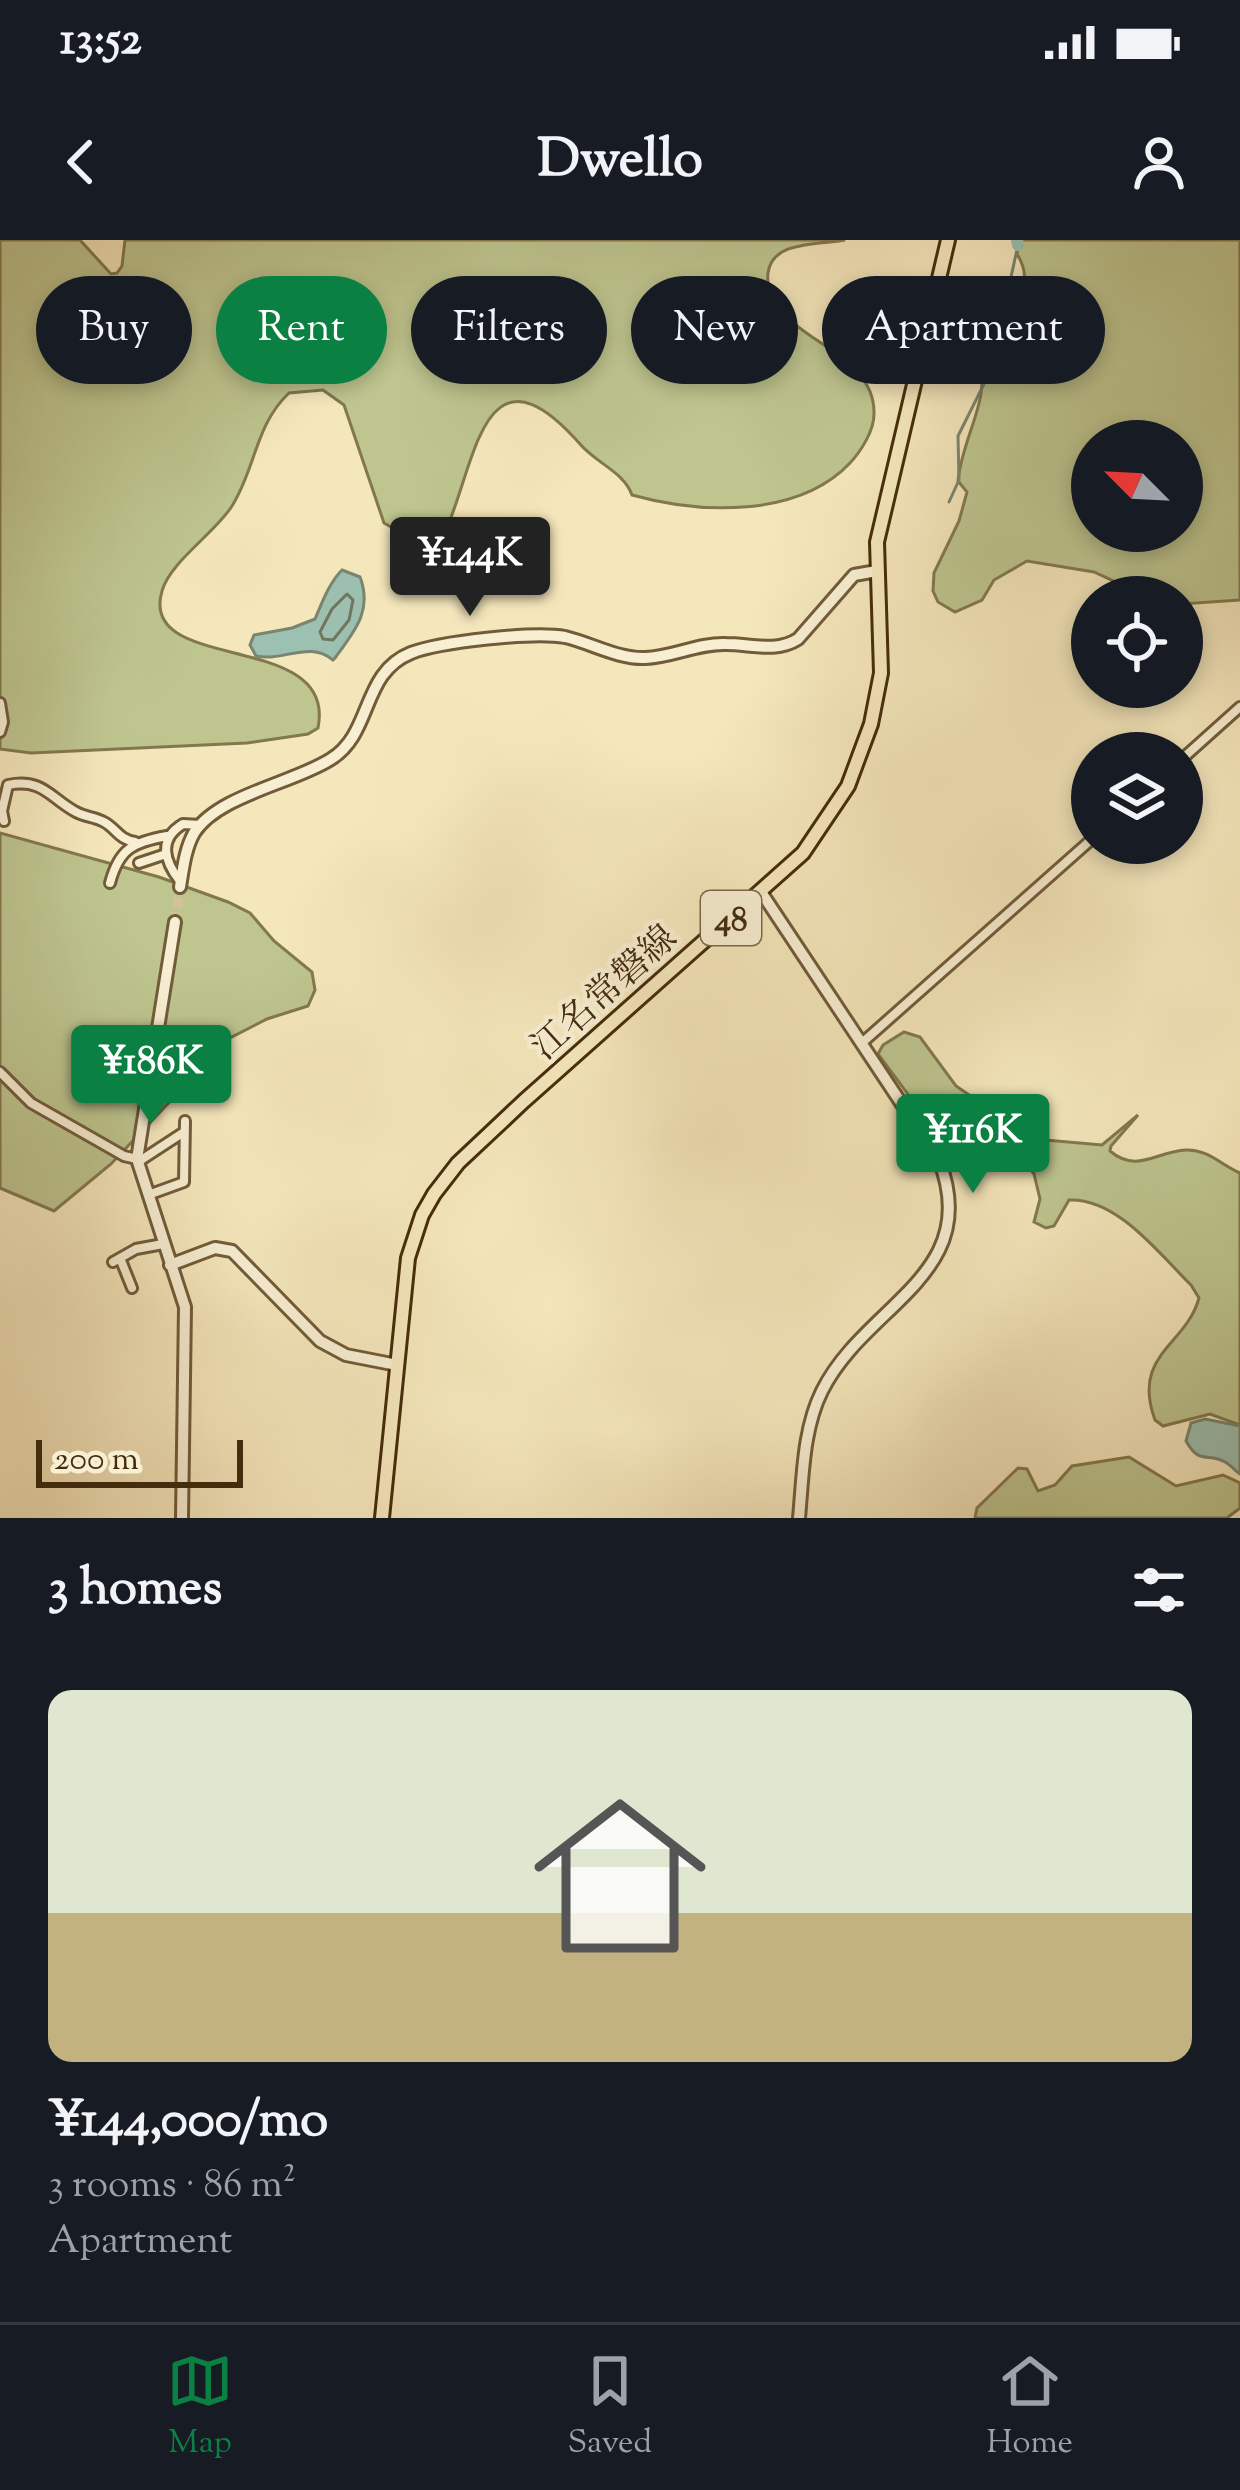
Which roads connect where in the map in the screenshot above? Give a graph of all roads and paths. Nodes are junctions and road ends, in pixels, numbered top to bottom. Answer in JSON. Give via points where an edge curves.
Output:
{"nodes":[{"id":1,"x":948,"y":240,"type":"edge"},
{"id":2,"x":877,"y":571,"type":"junction"},
{"id":3,"x":0,"y":703,"type":"edge"},
{"id":4,"x":1240,"y":706,"type":"edge"},
{"id":5,"x":0,"y":732,"type":"edge"},
{"id":6,"x":1203,"y":740,"type":"edge"},
{"id":7,"x":4,"y":784,"type":"edge"},
{"id":8,"x":4,"y":821,"type":"dead end"},
{"id":9,"x":201,"y":825,"type":"junction"},
{"id":10,"x":168,"y":836,"type":"junction"},
{"id":11,"x":135,"y":842,"type":"junction"},
{"id":12,"x":166,"y":854,"type":"junction"},
{"id":13,"x":117,"y":858,"type":"junction"},
{"id":14,"x":1071,"y":858,"type":"edge"},
{"id":15,"x":103,"y":860,"type":"dead end"},
{"id":16,"x":139,"y":863,"type":"dead end"},
{"id":17,"x":110,"y":883,"type":"dead end"},
{"id":18,"x":181,"y":884,"type":"joint"},
{"id":19,"x":761,"y":892,"type":"junction"},
{"id":20,"x":175,"y":922,"type":"tunnel mouth"},
{"id":21,"x":862,"y":1042,"type":"junction"},
{"id":22,"x":0,"y":1072,"type":"edge"},
{"id":23,"x":138,"y":1160,"type":"junction"},
{"id":24,"x":147,"y":1195,"type":"junction"},
{"id":25,"x":163,"y":1244,"type":"junction"},
{"id":26,"x":170,"y":1265,"type":"junction"},
{"id":27,"x":132,"y":1288,"type":"dead end"},
{"id":28,"x":397,"y":1365,"type":"junction"},
{"id":29,"x":182,"y":1518,"type":"edge"},
{"id":30,"x":382,"y":1518,"type":"edge"},
{"id":31,"x":799,"y":1518,"type":"edge"}],
"edges":[{"from":1,"to":2,"type":"main road","name":"江名常磐線","number":"48","via":[[877,542]]},
{"from":2,"to":9,"type":"street","via":[[854,575],[787,645],[722,644],[644,658],[547,635],[440,643],[406,654],[379,677],[337,755]]},
{"from":2,"to":19,"type":"main road","name":"江名常磐線","number":"48","via":[[880,674],[862,750],[825,825]]},
{"from":3,"to":5,"type":"street"},
{"from":4,"to":6,"type":"street"},
{"from":7,"to":8,"type":"street"},
{"from":7,"to":11,"type":"street","via":[[47,789]]},
{"from":9,"to":10,"type":"street","via":[[189,822]]},
{"from":9,"to":18,"type":"street"},
{"from":10,"to":11,"type":"street"},
{"from":10,"to":12,"type":"street"},
{"from":11,"to":13,"type":"street"},
{"from":12,"to":16,"type":"street"},
{"from":12,"to":18,"type":"street"},
{"from":13,"to":15,"type":"street"},
{"from":13,"to":17,"type":"street"},
{"from":14,"to":21,"type":"street"},
{"from":19,"to":21,"type":"street"},
{"from":19,"to":28,"type":"main road","name":"江名常磐線","number":"48","via":[[446,1177],[408,1258]]},
{"from":20,"to":23,"type":"street"},
{"from":21,"to":31,"type":"street","via":[[939,1160],[950,1219],[931,1268],[856,1341],[821,1394]]},
{"from":22,"to":23,"type":"street","via":[[31,1102]]},
{"from":23,"to":24,"type":"street"},
{"from":23,"to":24,"type":"street","via":[[185,1127],[184,1184]]},
{"from":24,"to":25,"type":"street"},
{"from":25,"to":26,"type":"street"},
{"from":25,"to":27,"type":"street","via":[[117,1260]]},
{"from":26,"to":28,"type":"street","via":[[214,1248],[232,1251],[320,1341]]},
{"from":26,"to":29,"type":"street","via":[[187,1328]]},
{"from":28,"to":30,"type":"main road","name":"江名常磐線","number":"48"}]}
